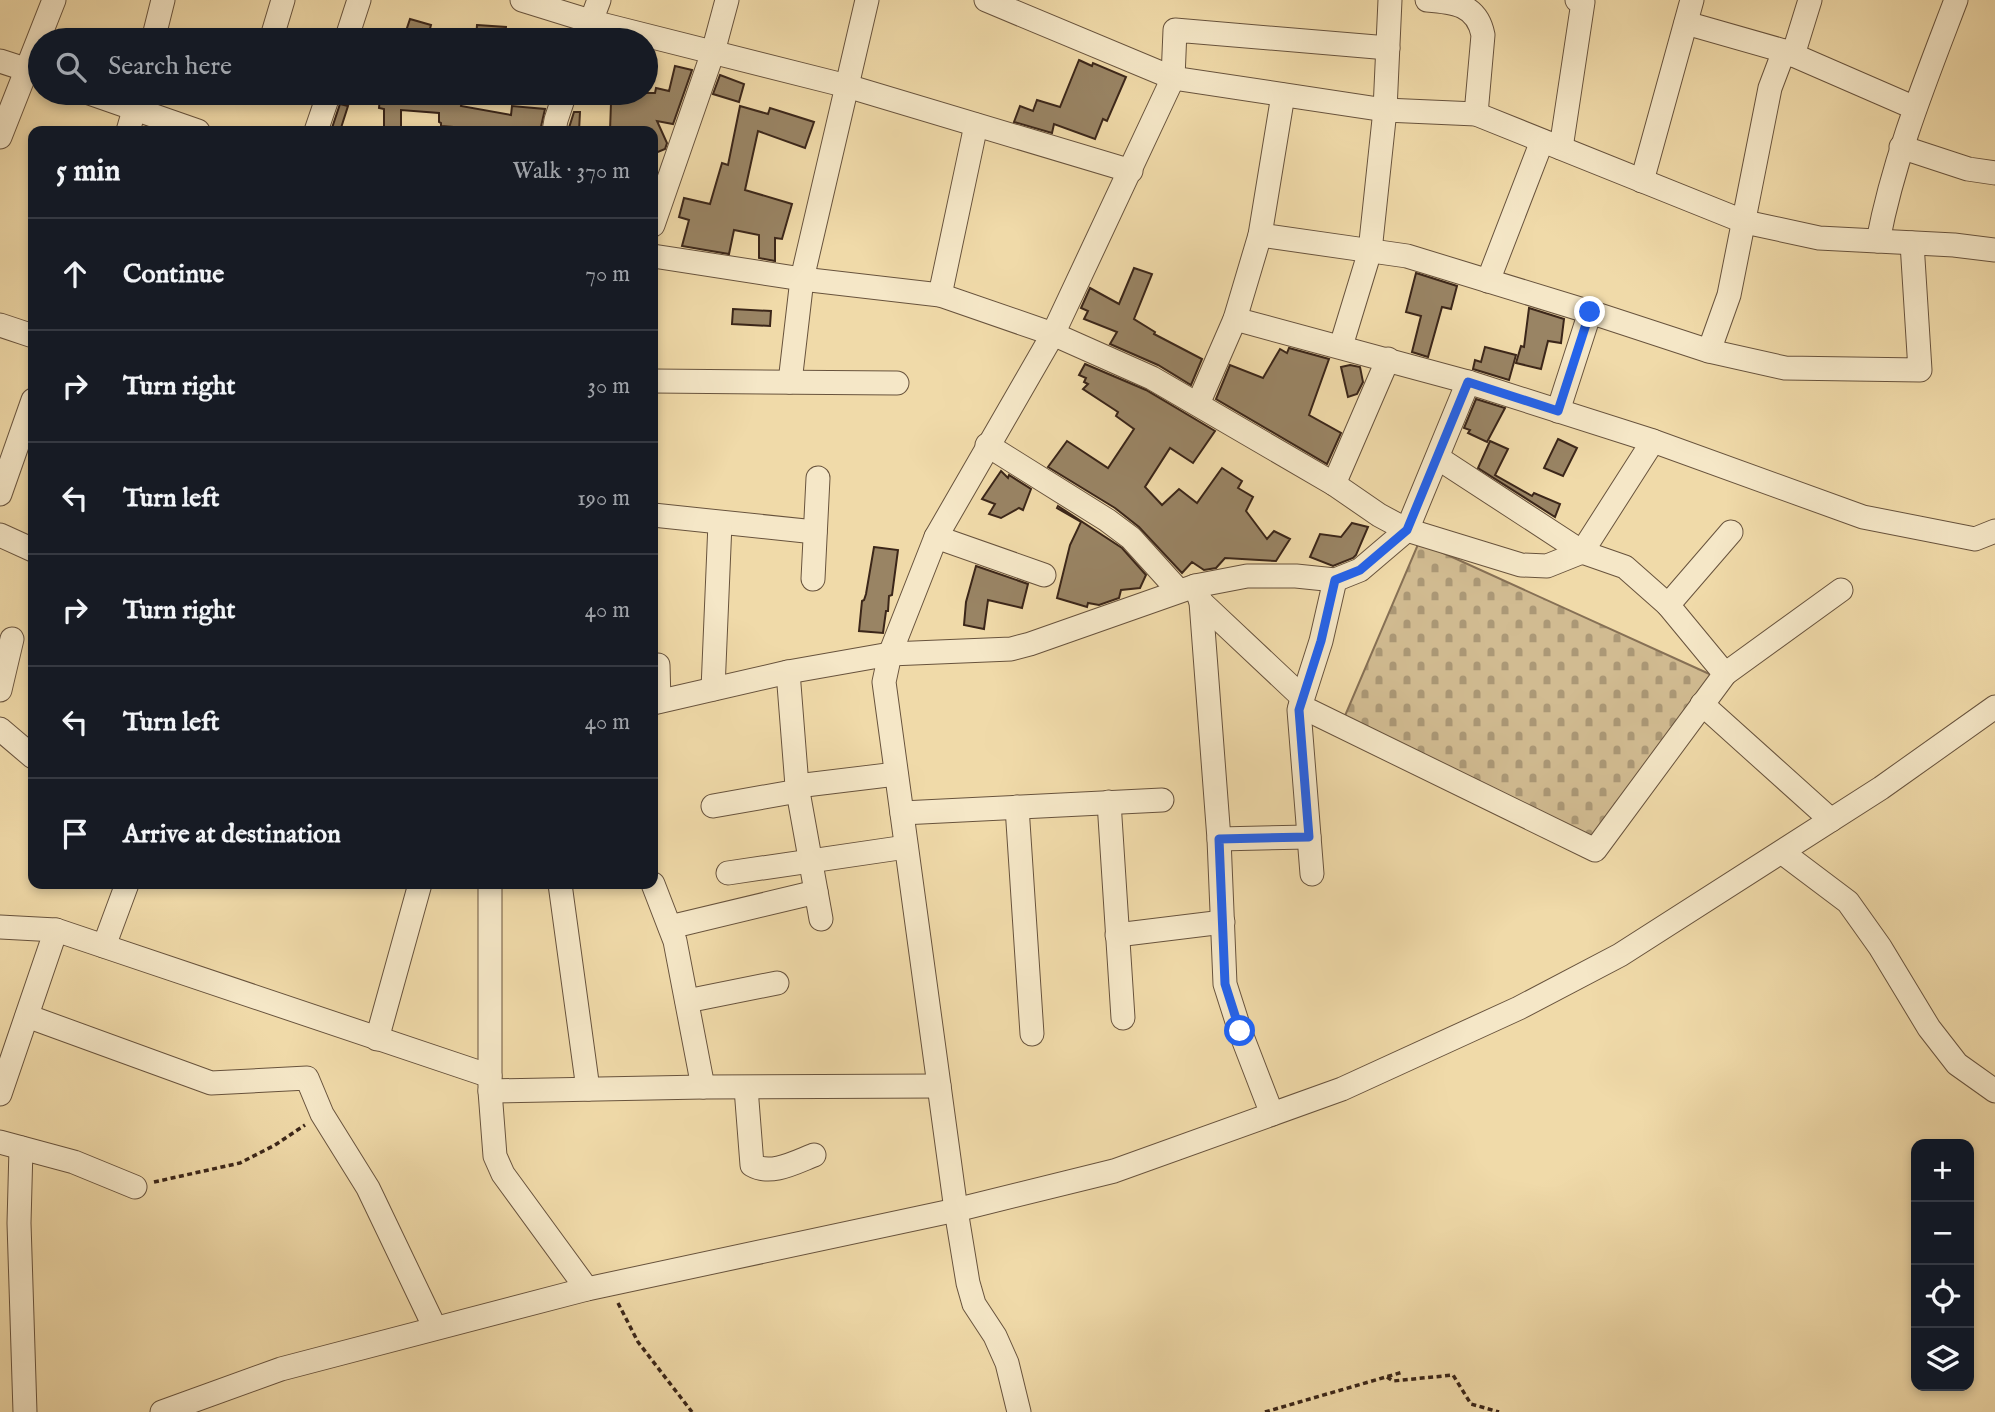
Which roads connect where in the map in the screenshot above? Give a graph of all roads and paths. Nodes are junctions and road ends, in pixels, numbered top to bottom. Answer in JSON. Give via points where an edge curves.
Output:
{"nodes":[{"id":1,"x":54,"y":0,"type":"edge"},
{"id":2,"x":163,"y":0,"type":"edge"},
{"id":3,"x":283,"y":0,"type":"edge"},
{"id":4,"x":359,"y":0,"type":"edge"},
{"id":5,"x":522,"y":0,"type":"edge"},
{"id":6,"x":727,"y":0,"type":"edge"},
{"id":7,"x":867,"y":0,"type":"edge"},
{"id":8,"x":986,"y":0,"type":"edge"},
{"id":9,"x":1390,"y":0,"type":"edge"},
{"id":10,"x":1427,"y":0,"type":"edge"},
{"id":11,"x":1577,"y":0,"type":"edge"},
{"id":12,"x":1692,"y":0,"type":"edge"},
{"id":13,"x":1810,"y":0,"type":"edge"},
{"id":14,"x":1956,"y":0,"type":"edge"},
{"id":15,"x":1451,"y":1,"type":"edge"},
{"id":16,"x":592,"y":21,"type":"edge"},
{"id":17,"x":1686,"y":23,"type":"junction"},
{"id":18,"x":46,"y":28,"type":"edge"},
{"id":19,"x":156,"y":28,"type":"edge"},
{"id":20,"x":275,"y":28,"type":"edge"},
{"id":21,"x":350,"y":28,"type":"edge"},
{"id":22,"x":619,"y":28,"type":"edge"},
{"id":23,"x":658,"y":38,"type":"edge"},
{"id":24,"x":1388,"y":48,"type":"junction"},
{"id":25,"x":713,"y":52,"type":"junction"},
{"id":26,"x":1789,"y":53,"type":"junction"},
{"id":27,"x":0,"y":61,"type":"edge"},
{"id":28,"x":28,"y":69,"type":"edge"},
{"id":29,"x":1173,"y":78,"type":"junction"},
{"id":30,"x":28,"y":83,"type":"edge"},
{"id":31,"x":847,"y":86,"type":"junction"},
{"id":32,"x":1283,"y":94,"type":"junction"},
{"id":33,"x":325,"y":105,"type":"edge"},
{"id":34,"x":561,"y":105,"type":"edge"},
{"id":35,"x":1915,"y":108,"type":"junction"},
{"id":36,"x":1385,"y":110,"type":"junction"},
{"id":37,"x":134,"y":111,"type":"edge"},
{"id":38,"x":1476,"y":114,"type":"junction"},
{"id":39,"x":976,"y":125,"type":"junction"},
{"id":40,"x":182,"y":126,"type":"edge"},
{"id":41,"x":318,"y":126,"type":"edge"},
{"id":42,"x":555,"y":126,"type":"edge"},
{"id":43,"x":0,"y":137,"type":"edge"},
{"id":44,"x":1552,"y":144,"type":"junction"},
{"id":45,"x":1901,"y":147,"type":"junction"},
{"id":46,"x":1131,"y":171,"type":"junction"},
{"id":47,"x":1995,"y":173,"type":"edge"},
{"id":48,"x":1642,"y":181,"type":"junction"},
{"id":49,"x":658,"y":211,"type":"edge"},
{"id":50,"x":1745,"y":222,"type":"junction"},
{"id":51,"x":1260,"y":235,"type":"junction"},
{"id":52,"x":1878,"y":241,"type":"junction"},
{"id":53,"x":1912,"y":243,"type":"junction"},
{"id":54,"x":1995,"y":249,"type":"edge"},
{"id":55,"x":1370,"y":251,"type":"junction"},
{"id":56,"x":658,"y":257,"type":"edge"},
{"id":57,"x":802,"y":279,"type":"junction"},
{"id":58,"x":1488,"y":281,"type":"junction"},
{"id":59,"x":940,"y":295,"type":"junction"},
{"id":60,"x":1590,"y":312,"type":"junction"},
{"id":61,"x":1235,"y":319,"type":"junction"},
{"id":62,"x":0,"y":326,"type":"edge"},
{"id":63,"x":28,"y":334,"type":"edge"},
{"id":64,"x":1053,"y":334,"type":"junction"},
{"id":65,"x":1341,"y":346,"type":"junction"},
{"id":66,"x":1709,"y":351,"type":"junction"},
{"id":67,"x":1388,"y":359,"type":"junction"},
{"id":68,"x":658,"y":381,"type":"edge"},
{"id":69,"x":790,"y":382,"type":"junction"},
{"id":70,"x":1468,"y":382,"type":"junction"},
{"id":71,"x":897,"y":383,"type":"dead end"},
{"id":72,"x":1198,"y":404,"type":"junction"},
{"id":73,"x":1558,"y":411,"type":"junction"},
{"id":74,"x":28,"y":414,"type":"edge"},
{"id":75,"x":1653,"y":441,"type":"junction"},
{"id":76,"x":987,"y":445,"type":"junction"},
{"id":77,"x":1438,"y":458,"type":"junction"},
{"id":78,"x":818,"y":478,"type":"dead end"},
{"id":79,"x":1334,"y":484,"type":"junction"},
{"id":80,"x":0,"y":494,"type":"edge"},
{"id":81,"x":658,"y":515,"type":"edge"},
{"id":82,"x":720,"y":523,"type":"junction"},
{"id":83,"x":1407,"y":530,"type":"junction"},
{"id":84,"x":1995,"y":531,"type":"edge"},
{"id":85,"x":815,"y":532,"type":"junction"},
{"id":86,"x":1731,"y":532,"type":"dead end"},
{"id":87,"x":0,"y":535,"type":"edge"},
{"id":88,"x":936,"y":537,"type":"junction"},
{"id":89,"x":28,"y":548,"type":"edge"},
{"id":90,"x":1583,"y":552,"type":"junction"},
{"id":91,"x":1044,"y":575,"type":"dead end"},
{"id":92,"x":813,"y":579,"type":"dead end"},
{"id":93,"x":1335,"y":580,"type":"junction"},
{"id":94,"x":1841,"y":590,"type":"dead end"},
{"id":95,"x":1191,"y":593,"type":"junction"},
{"id":96,"x":1668,"y":605,"type":"junction"},
{"id":97,"x":12,"y":639,"type":"dead end"},
{"id":98,"x":890,"y":654,"type":"junction"},
{"id":99,"x":788,"y":672,"type":"junction"},
{"id":100,"x":1725,"y":674,"type":"junction"},
{"id":101,"x":713,"y":689,"type":"junction"},
{"id":102,"x":0,"y":690,"type":"edge"},
{"id":103,"x":1301,"y":701,"type":"junction"},
{"id":104,"x":658,"y":702,"type":"edge"},
{"id":105,"x":1702,"y":704,"type":"junction"},
{"id":106,"x":1995,"y":707,"type":"edge"},
{"id":107,"x":1,"y":736,"type":"edge"},
{"id":108,"x":28,"y":754,"type":"edge"},
{"id":109,"x":896,"y":774,"type":"junction"},
{"id":110,"x":798,"y":789,"type":"junction"},
{"id":111,"x":1162,"y":800,"type":"dead end"},
{"id":112,"x":1109,"y":802,"type":"junction"},
{"id":113,"x":713,"y":807,"type":"dead end"},
{"id":114,"x":1017,"y":807,"type":"junction"},
{"id":115,"x":902,"y":813,"type":"junction"},
{"id":116,"x":1831,"y":820,"type":"junction"},
{"id":117,"x":1309,"y":837,"type":"junction"},
{"id":118,"x":1219,"y":839,"type":"junction"},
{"id":119,"x":906,"y":847,"type":"junction"},
{"id":120,"x":1783,"y":853,"type":"junction"},
{"id":121,"x":810,"y":861,"type":"junction"},
{"id":122,"x":728,"y":873,"type":"dead end"},
{"id":123,"x":1312,"y":874,"type":"dead end"},
{"id":124,"x":125,"y":889,"type":"edge"},
{"id":125,"x":419,"y":889,"type":"edge"},
{"id":126,"x":490,"y":889,"type":"edge"},
{"id":127,"x":561,"y":889,"type":"edge"},
{"id":128,"x":655,"y":889,"type":"edge"},
{"id":129,"x":816,"y":892,"type":"junction"},
{"id":130,"x":821,"y":919,"type":"dead end"},
{"id":131,"x":1223,"y":922,"type":"junction"},
{"id":132,"x":0,"y":927,"type":"edge"},
{"id":133,"x":670,"y":928,"type":"junction"},
{"id":134,"x":56,"y":930,"type":"junction"},
{"id":135,"x":1117,"y":935,"type":"junction"},
{"id":136,"x":103,"y":946,"type":"junction"},
{"id":137,"x":777,"y":983,"type":"dead end"},
{"id":138,"x":687,"y":1002,"type":"junction"},
{"id":139,"x":27,"y":1016,"type":"junction"},
{"id":140,"x":1123,"y":1018,"type":"dead end"},
{"id":141,"x":1032,"y":1034,"type":"dead end"},
{"id":142,"x":377,"y":1039,"type":"junction"},
{"id":143,"x":5,"y":1065,"type":"edge"},
{"id":144,"x":490,"y":1084,"type":"junction"},
{"id":145,"x":939,"y":1086,"type":"junction"},
{"id":146,"x":704,"y":1087,"type":"junction"},
{"id":147,"x":746,"y":1088,"type":"junction"},
{"id":148,"x":588,"y":1089,"type":"junction"},
{"id":149,"x":1995,"y":1091,"type":"edge"},
{"id":150,"x":0,"y":1094,"type":"edge"},
{"id":151,"x":322,"y":1114,"type":"junction"},
{"id":152,"x":1272,"y":1114,"type":"junction"},
{"id":153,"x":10,"y":1145,"type":"edge"},
{"id":154,"x":814,"y":1155,"type":"dead end"},
{"id":155,"x":135,"y":1186,"type":"joint"},
{"id":156,"x":956,"y":1210,"type":"junction"},
{"id":157,"x":9,"y":1223,"type":"edge"},
{"id":158,"x":598,"y":1287,"type":"junction"},
{"id":159,"x":435,"y":1328,"type":"junction"},
{"id":160,"x":1403,"y":1372,"type":"dead end"},
{"id":161,"x":1387,"y":1377,"type":"junction"},
{"id":162,"x":25,"y":1412,"type":"edge"},
{"id":163,"x":162,"y":1412,"type":"edge"},
{"id":164,"x":692,"y":1412,"type":"edge"},
{"id":165,"x":1019,"y":1412,"type":"edge"},
{"id":166,"x":1265,"y":1412,"type":"edge"},
{"id":167,"x":1499,"y":1412,"type":"edge"}],
"edges":[{"from":1,"to":18,"type":"street"},
{"from":2,"to":19,"type":"street"},
{"from":3,"to":20,"type":"street"},
{"from":4,"to":21,"type":"street"},
{"from":5,"to":16,"type":"street"},
{"from":6,"to":25,"type":"street"},
{"from":7,"to":31,"type":"street"},
{"from":8,"to":29,"type":"street"},
{"from":9,"to":24,"type":"street"},
{"from":10,"to":15,"type":"street"},
{"from":11,"to":44,"type":"street","via":[[1583,2]]},
{"from":12,"to":17,"type":"street"},
{"from":13,"to":26,"type":"street"},
{"from":14,"to":35,"type":"street"},
{"from":15,"to":38,"type":"street","via":[[1481,24]]},
{"from":16,"to":22,"type":"street"},
{"from":17,"to":26,"type":"street"},
{"from":17,"to":48,"type":"street"},
{"from":23,"to":25,"type":"street"},
{"from":24,"to":29,"type":"street","via":[[1175,30]]},
{"from":24,"to":36,"type":"street"},
{"from":25,"to":31,"type":"street"},
{"from":25,"to":49,"type":"street"},
{"from":26,"to":35,"type":"street"},
{"from":26,"to":50,"type":"street","via":[[1770,89]]},
{"from":27,"to":28,"type":"street"},
{"from":29,"to":32,"type":"street"},
{"from":29,"to":46,"type":"street"},
{"from":30,"to":43,"type":"street"},
{"from":31,"to":39,"type":"street"},
{"from":31,"to":57,"type":"street"},
{"from":32,"to":36,"type":"street"},
{"from":32,"to":51,"type":"street"},
{"from":33,"to":41,"type":"street"},
{"from":34,"to":42,"type":"street"},
{"from":35,"to":45,"type":"street"},
{"from":36,"to":38,"type":"street"},
{"from":36,"to":55,"type":"street"},
{"from":37,"to":40,"type":"street"},
{"from":38,"to":44,"type":"street"},
{"from":39,"to":46,"type":"street"},
{"from":39,"to":59,"type":"street"},
{"from":44,"to":48,"type":"street"},
{"from":44,"to":58,"type":"street"},
{"from":45,"to":47,"type":"street"},
{"from":45,"to":52,"type":"street"},
{"from":46,"to":64,"type":"street"},
{"from":48,"to":50,"type":"street"},
{"from":50,"to":52,"type":"street","via":[[1819,238]]},
{"from":50,"to":66,"type":"street"},
{"from":51,"to":55,"type":"street"},
{"from":51,"to":61,"type":"street"},
{"from":52,"to":53,"type":"street"},
{"from":53,"to":54,"type":"street"},
{"from":53,"to":66,"type":"street","via":[[1920,370],[1785,368]]},
{"from":55,"to":58,"type":"street","via":[[1406,256]]},
{"from":55,"to":65,"type":"street"},
{"from":56,"to":57,"type":"street"},
{"from":57,"to":59,"type":"street"},
{"from":57,"to":69,"type":"street"},
{"from":58,"to":60,"type":"street"},
{"from":59,"to":64,"type":"street"},
{"from":60,"to":66,"type":"street"},
{"from":60,"to":73,"type":"street"},
{"from":61,"to":65,"type":"street"},
{"from":61,"to":72,"type":"street"},
{"from":62,"to":63,"type":"street"},
{"from":64,"to":72,"type":"street"},
{"from":64,"to":76,"type":"street"},
{"from":65,"to":67,"type":"street"},
{"from":67,"to":70,"type":"street"},
{"from":67,"to":79,"type":"street"},
{"from":68,"to":69,"type":"street"},
{"from":69,"to":71,"type":"street"},
{"from":70,"to":73,"type":"street"},
{"from":70,"to":77,"type":"street"},
{"from":72,"to":79,"type":"street"},
{"from":73,"to":75,"type":"street"},
{"from":74,"to":80,"type":"street"},
{"from":75,"to":84,"type":"street","via":[[1863,517],[1975,539]]},
{"from":75,"to":90,"type":"street"},
{"from":76,"to":88,"type":"street"},
{"from":76,"to":95,"type":"street","via":[[1107,520]]},
{"from":77,"to":83,"type":"street"},
{"from":77,"to":90,"type":"street"},
{"from":78,"to":85,"type":"street"},
{"from":79,"to":83,"type":"street"},
{"from":81,"to":82,"type":"street"},
{"from":82,"to":85,"type":"street"},
{"from":82,"to":101,"type":"street"},
{"from":83,"to":90,"type":"street","via":[[1521,565],[1547,565]]},
{"from":83,"to":93,"type":"street","via":[[1360,570]]},
{"from":85,"to":92,"type":"street"},
{"from":86,"to":96,"type":"street"},
{"from":87,"to":89,"type":"street"},
{"from":88,"to":91,"type":"street"},
{"from":88,"to":98,"type":"street"},
{"from":90,"to":96,"type":"street","via":[[1625,567]]},
{"from":93,"to":95,"type":"street","via":[[1247,576]]},
{"from":93,"to":103,"type":"street"},
{"from":94,"to":100,"type":"street"},
{"from":95,"to":98,"type":"street","via":[[1012,649]]},
{"from":95,"to":103,"type":"street"},
{"from":95,"to":118,"type":"street"},
{"from":96,"to":100,"type":"street"},
{"from":97,"to":102,"type":"street"},
{"from":98,"to":99,"type":"street"},
{"from":98,"to":109,"type":"street","via":[[884,682]]},
{"from":99,"to":101,"type":"street"},
{"from":99,"to":110,"type":"street"},
{"from":100,"to":105,"type":"street"},
{"from":101,"to":104,"type":"street"},
{"from":103,"to":105,"type":"street","via":[[1595,850]]},
{"from":103,"to":117,"type":"street"},
{"from":105,"to":116,"type":"street"},
{"from":106,"to":116,"type":"street"},
{"from":107,"to":108,"type":"street"},
{"from":109,"to":110,"type":"street"},
{"from":109,"to":115,"type":"street"},
{"from":110,"to":113,"type":"street"},
{"from":110,"to":121,"type":"street"},
{"from":111,"to":112,"type":"street"},
{"from":112,"to":114,"type":"street"},
{"from":112,"to":135,"type":"street"},
{"from":114,"to":115,"type":"street"},
{"from":114,"to":141,"type":"street"},
{"from":115,"to":119,"type":"street"},
{"from":116,"to":120,"type":"street"},
{"from":117,"to":118,"type":"street"},
{"from":117,"to":123,"type":"street"},
{"from":118,"to":131,"type":"street"},
{"from":119,"to":121,"type":"street"},
{"from":119,"to":145,"type":"street"},
{"from":120,"to":149,"type":"street","via":[[1848,902],[1957,1064]]},
{"from":120,"to":152,"type":"street","via":[[1620,955],[1541,996],[1342,1089]]},
{"from":121,"to":122,"type":"street"},
{"from":121,"to":129,"type":"street"},
{"from":124,"to":136,"type":"street"},
{"from":125,"to":142,"type":"street"},
{"from":126,"to":144,"type":"street"},
{"from":127,"to":148,"type":"street"},
{"from":128,"to":133,"type":"street"},
{"from":129,"to":130,"type":"street"},
{"from":129,"to":133,"type":"street"},
{"from":131,"to":135,"type":"street"},
{"from":131,"to":152,"type":"street","via":[[1225,984]]},
{"from":132,"to":134,"type":"street"},
{"from":133,"to":138,"type":"street"},
{"from":134,"to":136,"type":"street"},
{"from":134,"to":139,"type":"street"},
{"from":135,"to":140,"type":"street"},
{"from":136,"to":142,"type":"street"},
{"from":137,"to":138,"type":"street"},
{"from":138,"to":146,"type":"street"},
{"from":139,"to":143,"type":"street"},
{"from":139,"to":151,"type":"street","via":[[212,1083],[307,1078]]},
{"from":142,"to":144,"type":"street"},
{"from":143,"to":150,"type":"street"},
{"from":144,"to":148,"type":"street"},
{"from":144,"to":158,"type":"street","via":[[495,1156],[503,1174]]},
{"from":145,"to":147,"type":"street"},
{"from":145,"to":156,"type":"street"},
{"from":146,"to":147,"type":"street"},
{"from":146,"to":148,"type":"street"},
{"from":147,"to":154,"type":"street","via":[[752,1165],[784,1167]]},
{"from":151,"to":155,"type":"path","via":[[240,1163]]},
{"from":151,"to":159,"type":"street","via":[[368,1188]]},
{"from":152,"to":156,"type":"street","via":[[1114,1171]]},
{"from":153,"to":155,"type":"street","via":[[74,1162]]},
{"from":153,"to":157,"type":"street"},
{"from":156,"to":158,"type":"street"},
{"from":156,"to":165,"type":"street","via":[[974,1304],[1007,1363]]},
{"from":157,"to":162,"type":"street"},
{"from":158,"to":159,"type":"street"},
{"from":158,"to":164,"type":"path"},
{"from":159,"to":163,"type":"street","via":[[281,1369]]},
{"from":160,"to":161,"type":"path"},
{"from":161,"to":166,"type":"path"},
{"from":161,"to":167,"type":"path","via":[[1393,1381],[1453,1375],[1471,1404]]}]}
